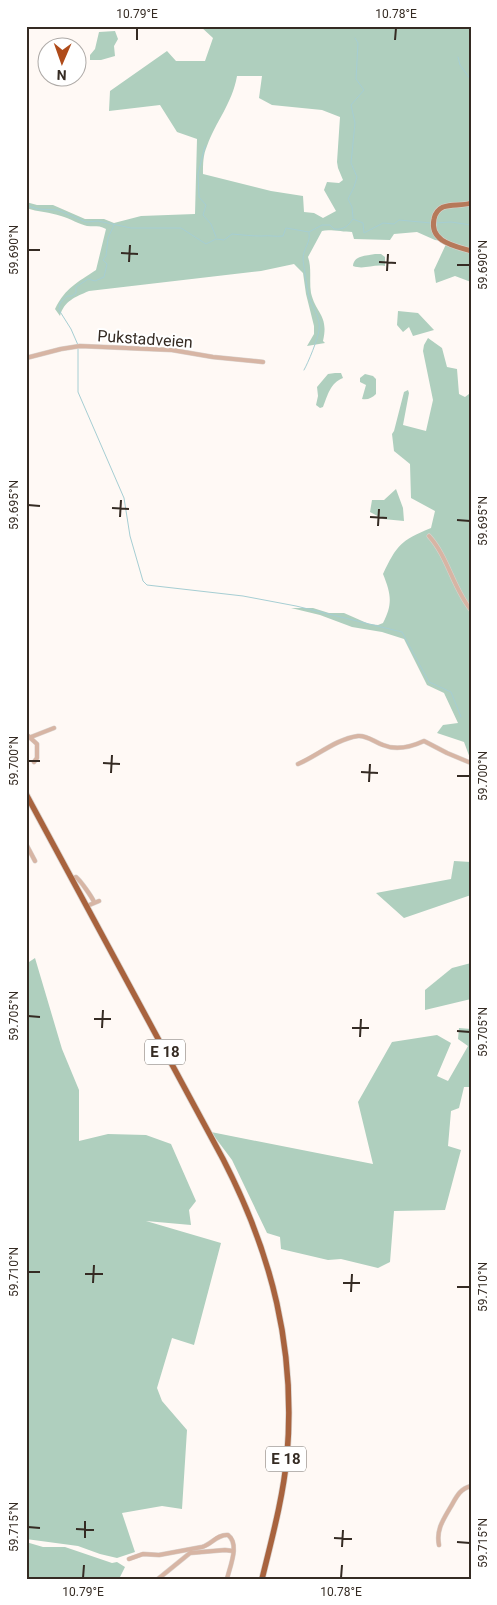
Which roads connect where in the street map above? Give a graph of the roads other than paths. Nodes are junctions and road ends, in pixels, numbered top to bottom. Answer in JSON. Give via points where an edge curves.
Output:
{"nodes":[{"id":1,"x":471,"y":203,"type":"edge"},
{"id":2,"x":471,"y":251,"type":"edge"},
{"id":3,"x":26,"y":358,"type":"edge"},
{"id":4,"x":263,"y":362,"type":"dead end"},
{"id":5,"x":428,"y":536,"type":"dead end"},
{"id":6,"x":471,"y":610,"type":"edge"},
{"id":7,"x":54,"y":728,"type":"dead end"},
{"id":8,"x":28,"y":736,"type":"edge"},
{"id":9,"x":34,"y":762,"type":"dead end"},
{"id":10,"x":471,"y":763,"type":"edge"},
{"id":11,"x":298,"y":764,"type":"dead end"},
{"id":12,"x":26,"y":794,"type":"edge"},
{"id":13,"x":26,"y":844,"type":"edge"},
{"id":14,"x":35,"y":861,"type":"dead end"},
{"id":15,"x":72,"y":879,"type":"junction"},
{"id":16,"x":99,"y":901,"type":"dead end"},
{"id":17,"x":94,"y":902,"type":"junction"},
{"id":18,"x":87,"y":906,"type":"junction"},
{"id":19,"x":471,"y":1486,"type":"edge"},
{"id":20,"x":439,"y":1545,"type":"dead end"},
{"id":21,"x":233,"y":1551,"type":"junction"},
{"id":22,"x":129,"y":1559,"type":"dead end"},
{"id":23,"x":158,"y":1579,"type":"edge"},
{"id":24,"x":227,"y":1579,"type":"edge"},
{"id":25,"x":262,"y":1579,"type":"edge"}],
"edges":[{"from":1,"to":2,"type":"main road","via":[[444,207],[436,212],[433,226],[444,242]]},
{"from":3,"to":4,"type":"street","name":"Pukstadveien","via":[[79,346],[172,350]]},
{"from":5,"to":6,"type":"street","via":[[441,552]]},
{"from":7,"to":8,"type":"street"},
{"from":8,"to":9,"type":"street","via":[[37,746]]},
{"from":10,"to":11,"type":"street","via":[[424,741],[397,748],[364,736],[340,742]]},
{"from":12,"to":15,"type":"highway","number":"E 18"},
{"from":13,"to":14,"type":"street"},
{"from":15,"to":17,"type":"street","via":[[78,878]]},
{"from":15,"to":18,"type":"highway","number":"E 18"},
{"from":16,"to":17,"type":"street"},
{"from":17,"to":18,"type":"street"},
{"from":18,"to":25,"type":"highway","number":"E 18","via":[[240,1193],[270,1275],[286,1356],[288,1434],[280,1500]]},
{"from":19,"to":20,"type":"street","via":[[460,1492],[443,1518],[438,1533]]},
{"from":21,"to":22,"type":"street","via":[[233,1540],[224,1534],[208,1546],[159,1555],[143,1554]]},
{"from":21,"to":23,"type":"street","via":[[190,1552]]},
{"from":21,"to":24,"type":"street"}]}
